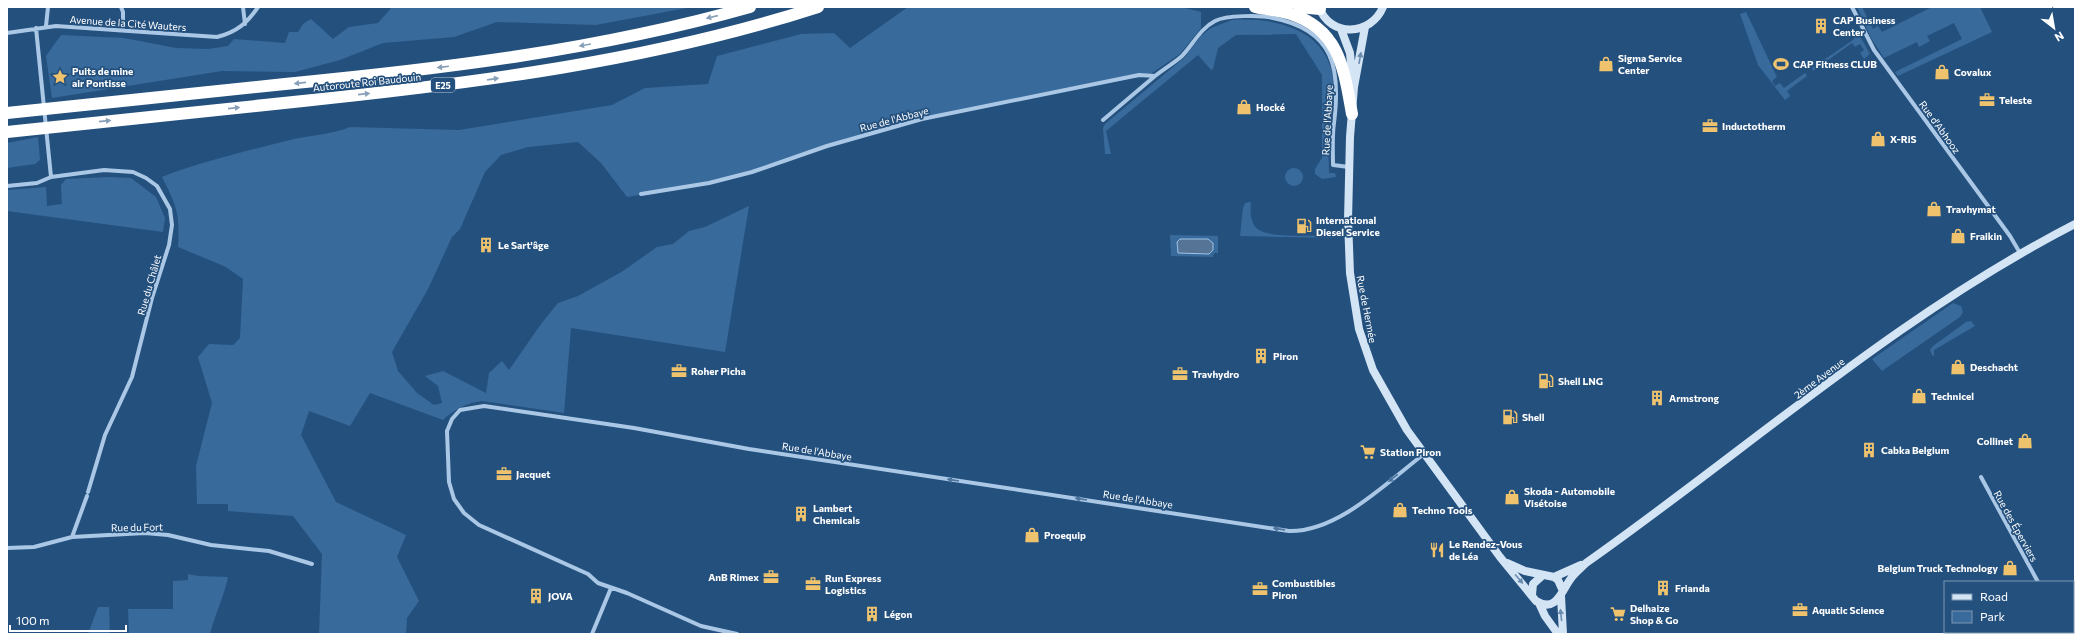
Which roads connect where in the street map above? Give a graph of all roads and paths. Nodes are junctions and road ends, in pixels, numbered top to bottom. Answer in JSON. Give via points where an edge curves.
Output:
{"nodes":[{"id":1,"x":48,"y":7,"type":"edge"},
{"id":2,"x":121,"y":7,"type":"edge"},
{"id":3,"x":243,"y":7,"type":"edge"},
{"id":4,"x":258,"y":7,"type":"edge"},
{"id":5,"x":750,"y":7,"type":"edge"},
{"id":6,"x":818,"y":7,"type":"edge"},
{"id":7,"x":1255,"y":7,"type":"edge"},
{"id":8,"x":1299,"y":7,"type":"edge"},
{"id":9,"x":1383,"y":7,"type":"edge"},
{"id":10,"x":1852,"y":7,"type":"edge"},
{"id":11,"x":1320,"y":8,"type":"edge"},
{"id":12,"x":245,"y":24,"type":"junction"},
{"id":13,"x":46,"y":26,"type":"junction"},
{"id":14,"x":36,"y":28,"type":"junction"},
{"id":15,"x":1365,"y":28,"type":"junction"},
{"id":16,"x":1341,"y":29,"type":"junction"},
{"id":17,"x":123,"y":30,"type":"junction"},
{"id":18,"x":7,"y":33,"type":"edge"},
{"id":19,"x":1155,"y":76,"type":"junction"},
{"id":20,"x":1354,"y":87,"type":"junction"},
{"id":21,"x":7,"y":112,"type":"edge"},
{"id":22,"x":1352,"y":114,"type":"junction"},
{"id":23,"x":1103,"y":120,"type":"dead end"},
{"id":24,"x":7,"y":132,"type":"edge"},
{"id":25,"x":1349,"y":167,"type":"junction"},
{"id":26,"x":51,"y":177,"type":"junction"},
{"id":27,"x":7,"y":186,"type":"edge"},
{"id":28,"x":641,"y":194,"type":"dead end"},
{"id":29,"x":2075,"y":224,"type":"edge"},
{"id":30,"x":2020,"y":253,"type":"junction"},
{"id":31,"x":1424,"y":454,"type":"junction"},
{"id":32,"x":1981,"y":477,"type":"dead end"},
{"id":33,"x":72,"y":537,"type":"junction"},
{"id":34,"x":7,"y":548,"type":"edge"},
{"id":35,"x":1506,"y":562,"type":"junction"},
{"id":36,"x":1586,"y":563,"type":"junction"},
{"id":37,"x":312,"y":564,"type":"dead end"},
{"id":38,"x":1543,"y":575,"type":"junction"},
{"id":39,"x":1554,"y":577,"type":"junction"},
{"id":40,"x":2037,"y":581,"type":"edge"},
{"id":41,"x":611,"y":588,"type":"junction"},
{"id":42,"x":1562,"y":594,"type":"junction"},
{"id":43,"x":1532,"y":595,"type":"junction"},
{"id":44,"x":1539,"y":603,"type":"junction"},
{"id":45,"x":592,"y":634,"type":"edge"},
{"id":46,"x":737,"y":634,"type":"edge"},
{"id":47,"x":1558,"y":634,"type":"edge"},
{"id":48,"x":1563,"y":634,"type":"edge"}],
"edges":[{"from":1,"to":13,"type":"street"},
{"from":2,"to":17,"type":"street"},
{"from":3,"to":12,"type":"street"},
{"from":4,"to":12,"type":"street"},
{"from":5,"to":21,"type":"highway","name":"Autoroute Roi Baudouin","number":"E25","one_way":true,"via":[[611,40],[516,57],[404,72]]},
{"from":24,"to":6,"type":"highway","name":"Autoroute Roi Baudouin","number":"E25","one_way":true,"via":[[417,89],[520,75],[616,58],[726,33]]},
{"from":7,"to":22,"type":"highway","via":[[1289,13],[1325,34],[1336,49],[1344,71]]},
{"from":8,"to":11,"type":"highway"},
{"from":9,"to":15,"type":"street","via":[[1375,21]]},
{"from":10,"to":30,"type":"street","name":"Rue d'Abhooz","via":[[1874,50]]},
{"from":11,"to":16,"type":"street","via":[[1328,21]]},
{"from":12,"to":17,"type":"street","name":"Avenue de la Cité Wauters","via":[[230,34],[218,37]]},
{"from":13,"to":14,"type":"street","name":"Avenue de la Cité Wauters"},
{"from":13,"to":17,"type":"street","name":"Avenue de la Cité Wauters"},
{"from":14,"to":18,"type":"street","name":"Avenue de la Cité Wauters"},
{"from":14,"to":26,"type":"street"},
{"from":15,"to":16,"type":"street"},
{"from":20,"to":15,"type":"street","name":"Rue de Hermée","one_way":true},
{"from":16,"to":20,"type":"street","name":"Rue de Hermée","via":[[1350,53]]},
{"from":19,"to":23,"type":"street","name":"Rue de l'Abbaye"},
{"from":19,"to":25,"type":"street","name":"Rue de l'Abbaye","via":[[1181,56],[1200,32],[1216,20],[1267,16],[1302,27],[1322,43],[1330,55],[1334,67],[1337,107],[1333,165]]},
{"from":19,"to":28,"type":"street","name":"Rue de l'Abbaye","via":[[1139,74],[922,119],[827,146],[752,172],[709,183]]},
{"from":20,"to":22,"type":"street","name":"Rue de Hermée"},
{"from":22,"to":25,"type":"street","name":"Rue de Hermée"},
{"from":25,"to":31,"type":"street","name":"Rue de Hermée","via":[[1350,273],[1359,329],[1373,370],[1398,417]]},
{"from":26,"to":27,"type":"street","name":"Rue du Châlet","via":[[37,183]]},
{"from":26,"to":33,"type":"street","name":"Rue du Châlet","via":[[104,170],[133,172],[157,186],[170,209],[172,225],[169,245],[132,377],[105,435]]},
{"from":29,"to":30,"type":"street","name":"2ème Avenue"},
{"from":30,"to":36,"type":"street","name":"2ème Avenue","via":[[1935,306],[1875,348]]},
{"from":31,"to":35,"type":"street","name":"Rue de Hermée"},
{"from":31,"to":41,"type":"street","name":"Rue de l'Abbaye","one_way":true,"via":[[1342,516],[1315,528],[1289,531],[484,406],[460,410],[452,419],[447,431],[449,482],[454,499],[464,513],[479,525],[588,574],[598,583]]},
{"from":32,"to":40,"type":"street","name":"Rue des Éperviers"},
{"from":33,"to":34,"type":"street","name":"Rue du Fort","via":[[34,547]]},
{"from":33,"to":37,"type":"street","name":"Rue du Fort","via":[[168,534],[211,545],[269,551]]},
{"from":35,"to":38,"type":"street","name":"Rue de Hermée","via":[[1525,571]]},
{"from":35,"to":43,"type":"street","name":"Rue de Hermée","one_way":true},
{"from":36,"to":39,"type":"street","name":"2ème Avenue"},
{"from":36,"to":42,"type":"street","name":"2ème Avenue","via":[[1572,577]]},
{"from":38,"to":39,"type":"street","name":"Rue de Hermée"},
{"from":38,"to":43,"type":"street","via":[[1534,584]]},
{"from":39,"to":42,"type":"street","via":[[1558,580]]},
{"from":41,"to":45,"type":"street"},
{"from":41,"to":46,"type":"street","name":"Rue de l'Abbaye","via":[[701,626]]},
{"from":42,"to":44,"type":"street","via":[[1554,604]]},
{"from":48,"to":42,"type":"street","one_way":true},
{"from":43,"to":44,"type":"street","name":"Rue de Hermée"},
{"from":44,"to":47,"type":"street","name":"Rue de Hermée"}]}
